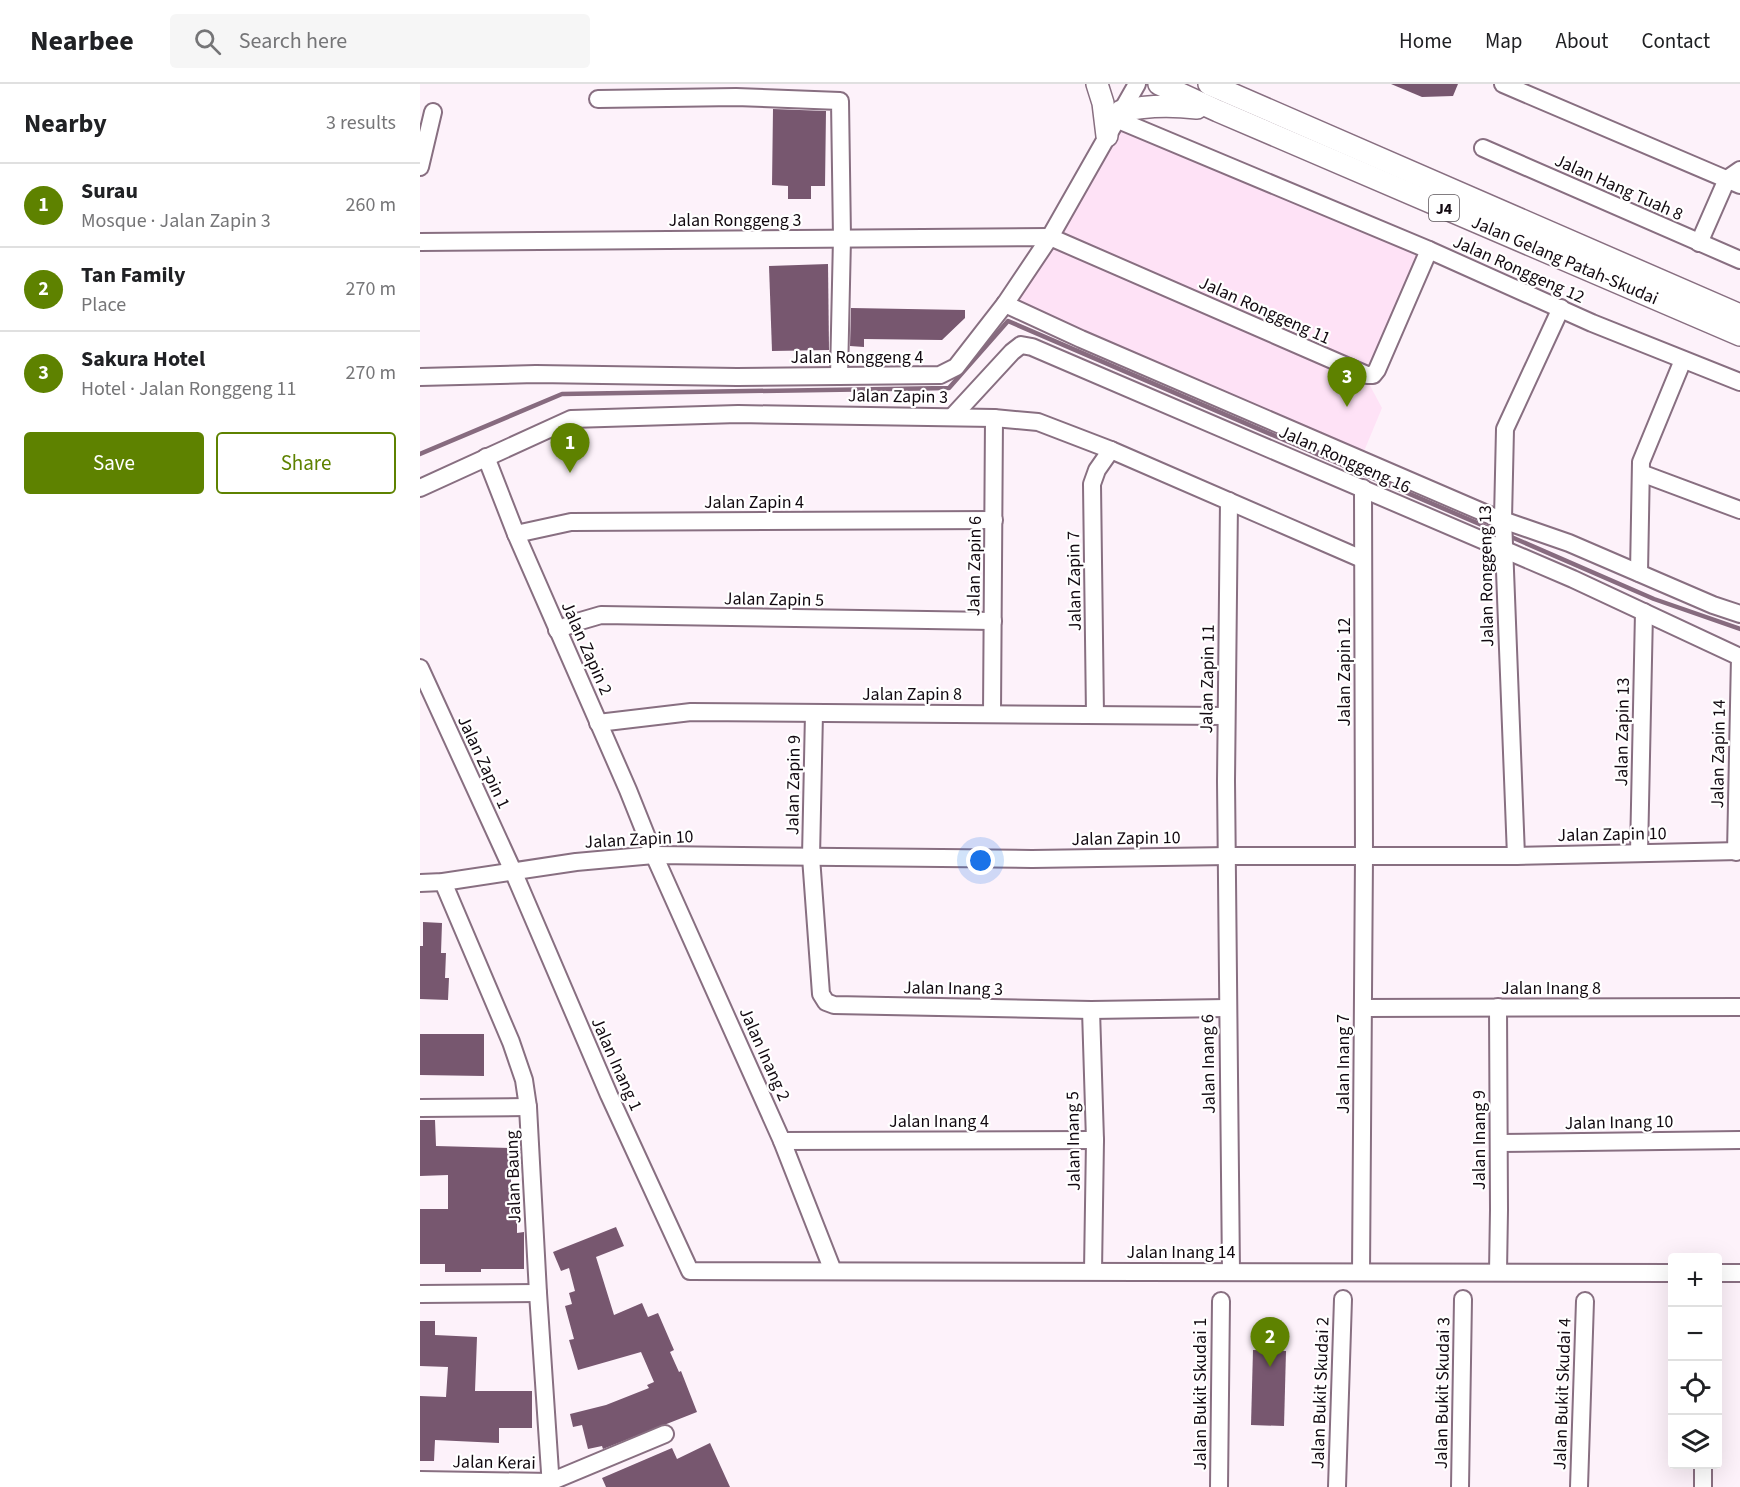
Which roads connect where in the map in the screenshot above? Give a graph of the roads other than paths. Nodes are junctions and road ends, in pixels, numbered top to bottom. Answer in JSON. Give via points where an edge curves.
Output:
{"nodes":[{"id":1,"x":1097,"y":84,"type":"edge"},
{"id":2,"x":1137,"y":84,"type":"edge"},
{"id":3,"x":1160,"y":84,"type":"edge"},
{"id":4,"x":1503,"y":84,"type":"edge"},
{"id":5,"x":1214,"y":86,"type":"edge"},
{"id":6,"x":598,"y":99,"type":"dead end"},
{"id":7,"x":1218,"y":111,"type":"junction"},
{"id":8,"x":433,"y":112,"type":"dead end"},
{"id":9,"x":1115,"y":122,"type":"junction"},
{"id":10,"x":1483,"y":148,"type":"dead end"},
{"id":11,"x":420,"y":167,"type":"edge"},
{"id":12,"x":1736,"y":178,"type":"edge"},
{"id":13,"x":1050,"y":237,"type":"junction"},
{"id":14,"x":842,"y":238,"type":"junction"},
{"id":15,"x":420,"y":242,"type":"edge"},
{"id":16,"x":1699,"y":243,"type":"junction"},
{"id":17,"x":1429,"y":250,"type":"junction"},
{"id":18,"x":1740,"y":260,"type":"edge"},
{"id":19,"x":1005,"y":304,"type":"junction"},
{"id":20,"x":1561,"y":308,"type":"junction"},
{"id":21,"x":1740,"y":315,"type":"edge"},
{"id":22,"x":1740,"y":335,"type":"edge"},
{"id":23,"x":1683,"y":360,"type":"junction"},
{"id":24,"x":839,"y":376,"type":"junction"},
{"id":25,"x":420,"y":377,"type":"edge"},
{"id":26,"x":1740,"y":382,"type":"edge"},
{"id":27,"x":953,"y":416,"type":"junction"},
{"id":28,"x":994,"y":418,"type":"junction"},
{"id":29,"x":1111,"y":450,"type":"junction"},
{"id":30,"x":486,"y":457,"type":"junction"},
{"id":31,"x":1641,"y":473,"type":"junction"},
{"id":32,"x":420,"y":488,"type":"edge"},
{"id":33,"x":1363,"y":488,"type":"junction"},
{"id":34,"x":1228,"y":501,"type":"junction"},
{"id":35,"x":1740,"y":510,"type":"edge"},
{"id":36,"x":1503,"y":519,"type":"junction"},
{"id":37,"x":994,"y":520,"type":"junction"},
{"id":38,"x":516,"y":534,"type":"junction"},
{"id":39,"x":1504,"y":550,"type":"junction"},
{"id":40,"x":1362,"y":559,"type":"junction"},
{"id":41,"x":1639,"y":573,"type":"junction"},
{"id":42,"x":1644,"y":612,"type":"junction"},
{"id":43,"x":1740,"y":614,"type":"edge"},
{"id":44,"x":993,"y":621,"type":"junction"},
{"id":45,"x":557,"y":630,"type":"junction"},
{"id":46,"x":1740,"y":657,"type":"edge"},
{"id":47,"x":420,"y":668,"type":"edge"},
{"id":48,"x":814,"y":713,"type":"junction"},
{"id":49,"x":992,"y":714,"type":"junction"},
{"id":50,"x":1095,"y":715,"type":"junction"},
{"id":51,"x":1226,"y":716,"type":"junction"},
{"id":52,"x":598,"y":723,"type":"junction"},
{"id":53,"x":1738,"y":851,"type":"edge"},
{"id":54,"x":1639,"y":853,"type":"junction"},
{"id":55,"x":654,"y":855,"type":"junction"},
{"id":56,"x":1228,"y":856,"type":"junction"},
{"id":57,"x":1364,"y":856,"type":"junction"},
{"id":58,"x":1516,"y":856,"type":"junction"},
{"id":59,"x":811,"y":857,"type":"junction"},
{"id":60,"x":513,"y":871,"type":"junction"},
{"id":61,"x":443,"y":882,"type":"junction"},
{"id":62,"x":420,"y":883,"type":"edge"},
{"id":63,"x":1498,"y":1007,"type":"junction"},
{"id":64,"x":1740,"y":1007,"type":"edge"},
{"id":65,"x":1227,"y":1008,"type":"junction"},
{"id":66,"x":1363,"y":1008,"type":"junction"},
{"id":67,"x":1091,"y":1010,"type":"junction"},
{"id":68,"x":528,"y":1107,"type":"junction"},
{"id":69,"x":420,"y":1108,"type":"edge"},
{"id":70,"x":1095,"y":1140,"type":"junction"},
{"id":71,"x":1740,"y":1140,"type":"edge"},
{"id":72,"x":782,"y":1141,"type":"junction"},
{"id":73,"x":1499,"y":1143,"type":"junction"},
{"id":74,"x":690,"y":1271,"type":"joint"},
{"id":75,"x":833,"y":1271,"type":"junction"},
{"id":76,"x":1093,"y":1271,"type":"junction"},
{"id":77,"x":1231,"y":1272,"type":"junction"},
{"id":78,"x":1361,"y":1272,"type":"junction"},
{"id":79,"x":1497,"y":1272,"type":"junction"},
{"id":80,"x":1668,"y":1273,"type":"edge"},
{"id":81,"x":1722,"y":1273,"type":"edge"},
{"id":82,"x":1740,"y":1273,"type":"edge"},
{"id":83,"x":538,"y":1293,"type":"junction"},
{"id":84,"x":420,"y":1294,"type":"edge"},
{"id":85,"x":1343,"y":1299,"type":"dead end"},
{"id":86,"x":1463,"y":1299,"type":"dead end"},
{"id":87,"x":1221,"y":1301,"type":"dead end"},
{"id":88,"x":1585,"y":1301,"type":"dead end"},
{"id":89,"x":665,"y":1434,"type":"dead end"},
{"id":90,"x":1703,"y":1469,"type":"edge"},
{"id":91,"x":420,"y":1480,"type":"edge"},
{"id":92,"x":551,"y":1485,"type":"edge"},
{"id":93,"x":1219,"y":1487,"type":"edge"},
{"id":94,"x":1337,"y":1487,"type":"edge"},
{"id":95,"x":1460,"y":1487,"type":"edge"},
{"id":96,"x":1579,"y":1487,"type":"edge"},
{"id":97,"x":1702,"y":1487,"type":"edge"}],
"edges":[{"from":1,"to":9,"type":"main road"},
{"from":2,"to":9,"type":"street","name":"Jalan Ronggeng 4"},
{"from":3,"to":7,"type":"main road","name":"Jalan Gelang Patah-Skudai","number":"J4"},
{"from":4,"to":12,"type":"street"},
{"from":5,"to":21,"type":"main road","name":"Jalan Gelang Patah-Skudai","number":"J4"},
{"from":6,"to":14,"type":"street","via":[[736,97],[840,101]]},
{"from":7,"to":9,"type":"main road","via":[[1154,106]]},
{"from":7,"to":22,"type":"main road","name":"Jalan Gelang Patah-Skudai","number":"J4"},
{"from":8,"to":11,"type":"street"},
{"from":9,"to":13,"type":"street","name":"Jalan Ronggeng 4"},
{"from":9,"to":17,"type":"street","name":"Jalan Ronggeng 12"},
{"from":10,"to":16,"type":"street","name":"Jalan Hang Tuah 8"},
{"from":12,"to":16,"type":"street"},
{"from":13,"to":14,"type":"street","name":"Jalan Ronggeng 3"},
{"from":13,"to":17,"type":"street","name":"Jalan Ronggeng 11","via":[[1367,375],[1377,370]]},
{"from":13,"to":19,"type":"street","name":"Jalan Ronggeng 4"},
{"from":14,"to":15,"type":"street","name":"Jalan Ronggeng 3"},
{"from":14,"to":24,"type":"street"},
{"from":16,"to":18,"type":"street","name":"Jalan Hang Tuah 8"},
{"from":17,"to":20,"type":"street","name":"Jalan Ronggeng 12"},
{"from":19,"to":24,"type":"street","name":"Jalan Ronggeng 4","via":[[956,367],[940,375]]},
{"from":19,"to":36,"type":"street","name":"Jalan Ronggeng 16"},
{"from":20,"to":23,"type":"street","name":"Jalan Ronggeng 12"},
{"from":20,"to":36,"type":"street","name":"Jalan Ronggeng 13","via":[[1505,429]]},
{"from":23,"to":26,"type":"street","name":"Jalan Ronggeng 12"},
{"from":23,"to":31,"type":"street","via":[[1641,462]]},
{"from":24,"to":25,"type":"street","name":"Jalan Ronggeng 4"},
{"from":27,"to":28,"type":"street","name":"Jalan Zapin 3"},
{"from":27,"to":30,"type":"street","name":"Jalan Zapin 3","via":[[738,414],[571,419]]},
{"from":27,"to":33,"type":"street","name":"Jalan Ronggeng 16","via":[[1012,352],[1021,345],[1032,346]]},
{"from":28,"to":29,"type":"street","name":"Jalan Zapin 3","via":[[1038,422]]},
{"from":28,"to":37,"type":"street","name":"Jalan Zapin 6"},
{"from":29,"to":34,"type":"street","name":"Jalan Zapin 3"},
{"from":29,"to":50,"type":"street","name":"Jalan Zapin 7","via":[[1092,484]]},
{"from":30,"to":32,"type":"street","name":"Jalan Zapin 3"},
{"from":30,"to":38,"type":"street","name":"Jalan Zapin 2"},
{"from":31,"to":35,"type":"street"},
{"from":31,"to":41,"type":"street"},
{"from":33,"to":39,"type":"street","name":"Jalan Ronggeng 16"},
{"from":33,"to":40,"type":"street","name":"Jalan Zapin 12"},
{"from":34,"to":40,"type":"street","name":"Jalan Zapin 3"},
{"from":34,"to":51,"type":"street","name":"Jalan Zapin 11"},
{"from":36,"to":39,"type":"street","name":"Jalan Ronggeng 13"},
{"from":36,"to":41,"type":"street","name":"Jalan Ronggeng 16"},
{"from":37,"to":38,"type":"street","name":"Jalan Zapin 4","via":[[571,522]]},
{"from":37,"to":44,"type":"street","name":"Jalan Zapin 6"},
{"from":38,"to":45,"type":"street","name":"Jalan Zapin 2"},
{"from":39,"to":42,"type":"street","name":"Jalan Ronggeng 16"},
{"from":39,"to":58,"type":"street","name":"Jalan Ronggeng 13"},
{"from":40,"to":57,"type":"street","name":"Jalan Zapin 12"},
{"from":41,"to":43,"type":"street","name":"Jalan Ronggeng 16"},
{"from":42,"to":46,"type":"street","name":"Jalan Ronggeng 16"},
{"from":42,"to":54,"type":"street","name":"Jalan Zapin 13"},
{"from":44,"to":45,"type":"street","name":"Jalan Zapin 5","via":[[601,615]]},
{"from":44,"to":49,"type":"street","name":"Jalan Zapin 6"},
{"from":45,"to":52,"type":"street","name":"Jalan Zapin 2"},
{"from":46,"to":53,"type":"street","name":"Jalan Zapin 14"},
{"from":47,"to":60,"type":"street","name":"Jalan Zapin 1"},
{"from":48,"to":49,"type":"street","name":"Jalan Zapin 8"},
{"from":48,"to":52,"type":"street","name":"Jalan Zapin 8","via":[[691,712]]},
{"from":48,"to":59,"type":"street","name":"Jalan Zapin 9"},
{"from":49,"to":50,"type":"street","name":"Jalan Zapin 8"},
{"from":50,"to":51,"type":"street","name":"Jalan Zapin 8"},
{"from":51,"to":56,"type":"street","name":"Jalan Zapin 11"},
{"from":52,"to":55,"type":"street","name":"Jalan Zapin 2"},
{"from":53,"to":54,"type":"street","name":"Jalan Zapin 10"},
{"from":54,"to":58,"type":"street","name":"Jalan Zapin 10"},
{"from":55,"to":59,"type":"street","name":"Jalan Zapin 10"},
{"from":55,"to":60,"type":"street","name":"Jalan Zapin 10"},
{"from":55,"to":72,"type":"street","name":"Jalan Inang 2"},
{"from":56,"to":57,"type":"street","name":"Jalan Zapin 10"},
{"from":56,"to":59,"type":"street","name":"Jalan Zapin 10"},
{"from":56,"to":65,"type":"street","name":"Jalan Inang 6"},
{"from":57,"to":58,"type":"street","name":"Jalan Zapin 10"},
{"from":57,"to":66,"type":"street","name":"Jalan Inang 7"},
{"from":59,"to":67,"type":"street","name":"Jalan Inang 3","via":[[821,994],[826,1002]]},
{"from":60,"to":61,"type":"street","name":"Jalan Zapin 10"},
{"from":60,"to":74,"type":"street","name":"Jalan Inang 1"},
{"from":61,"to":62,"type":"street","name":"Jalan Zapin 10"},
{"from":61,"to":68,"type":"street","name":"Jalan Baung","via":[[511,1042]]},
{"from":63,"to":64,"type":"street","name":"Jalan Inang 8"},
{"from":63,"to":66,"type":"street","name":"Jalan Inang 8"},
{"from":63,"to":73,"type":"street","name":"Jalan Inang 9"},
{"from":65,"to":67,"type":"street","name":"Jalan Inang 3"},
{"from":65,"to":77,"type":"street","name":"Jalan Inang 6"},
{"from":66,"to":78,"type":"street","name":"Jalan Inang 7"},
{"from":67,"to":70,"type":"street","name":"Jalan Inang 5"},
{"from":68,"to":69,"type":"street"},
{"from":68,"to":83,"type":"street","name":"Jalan Baung"},
{"from":70,"to":72,"type":"street","name":"Jalan Inang 4"},
{"from":70,"to":76,"type":"street","name":"Jalan Inang 5"},
{"from":71,"to":73,"type":"street","name":"Jalan Inang 10"},
{"from":72,"to":75,"type":"street","name":"Jalan Inang 2"},
{"from":73,"to":79,"type":"street","name":"Jalan Inang 9"},
{"from":74,"to":75,"type":"street","name":"Jalan Inang 14"},
{"from":75,"to":76,"type":"street","name":"Jalan Inang 14"},
{"from":76,"to":77,"type":"street","name":"Jalan Inang 14"},
{"from":77,"to":78,"type":"street","name":"Jalan Inang 14"},
{"from":78,"to":79,"type":"street","name":"Jalan Inang 14"},
{"from":79,"to":80,"type":"street","name":"Jalan Inang 14"},
{"from":81,"to":82,"type":"street"},
{"from":83,"to":84,"type":"street"},
{"from":83,"to":92,"type":"street","name":"Jalan Baung"},
{"from":85,"to":94,"type":"street","name":"Jalan Bukit Skudai 2"},
{"from":86,"to":95,"type":"street","name":"Jalan Bukit Skudai 3"},
{"from":87,"to":93,"type":"street","name":"Jalan Bukit Skudai 1"},
{"from":88,"to":96,"type":"street","name":"Jalan Bukit Skudai 4"},
{"from":89,"to":92,"type":"street","name":"Jalan Kerai"},
{"from":90,"to":97,"type":"street"},
{"from":91,"to":92,"type":"street","name":"Jalan Kerai"}]}
